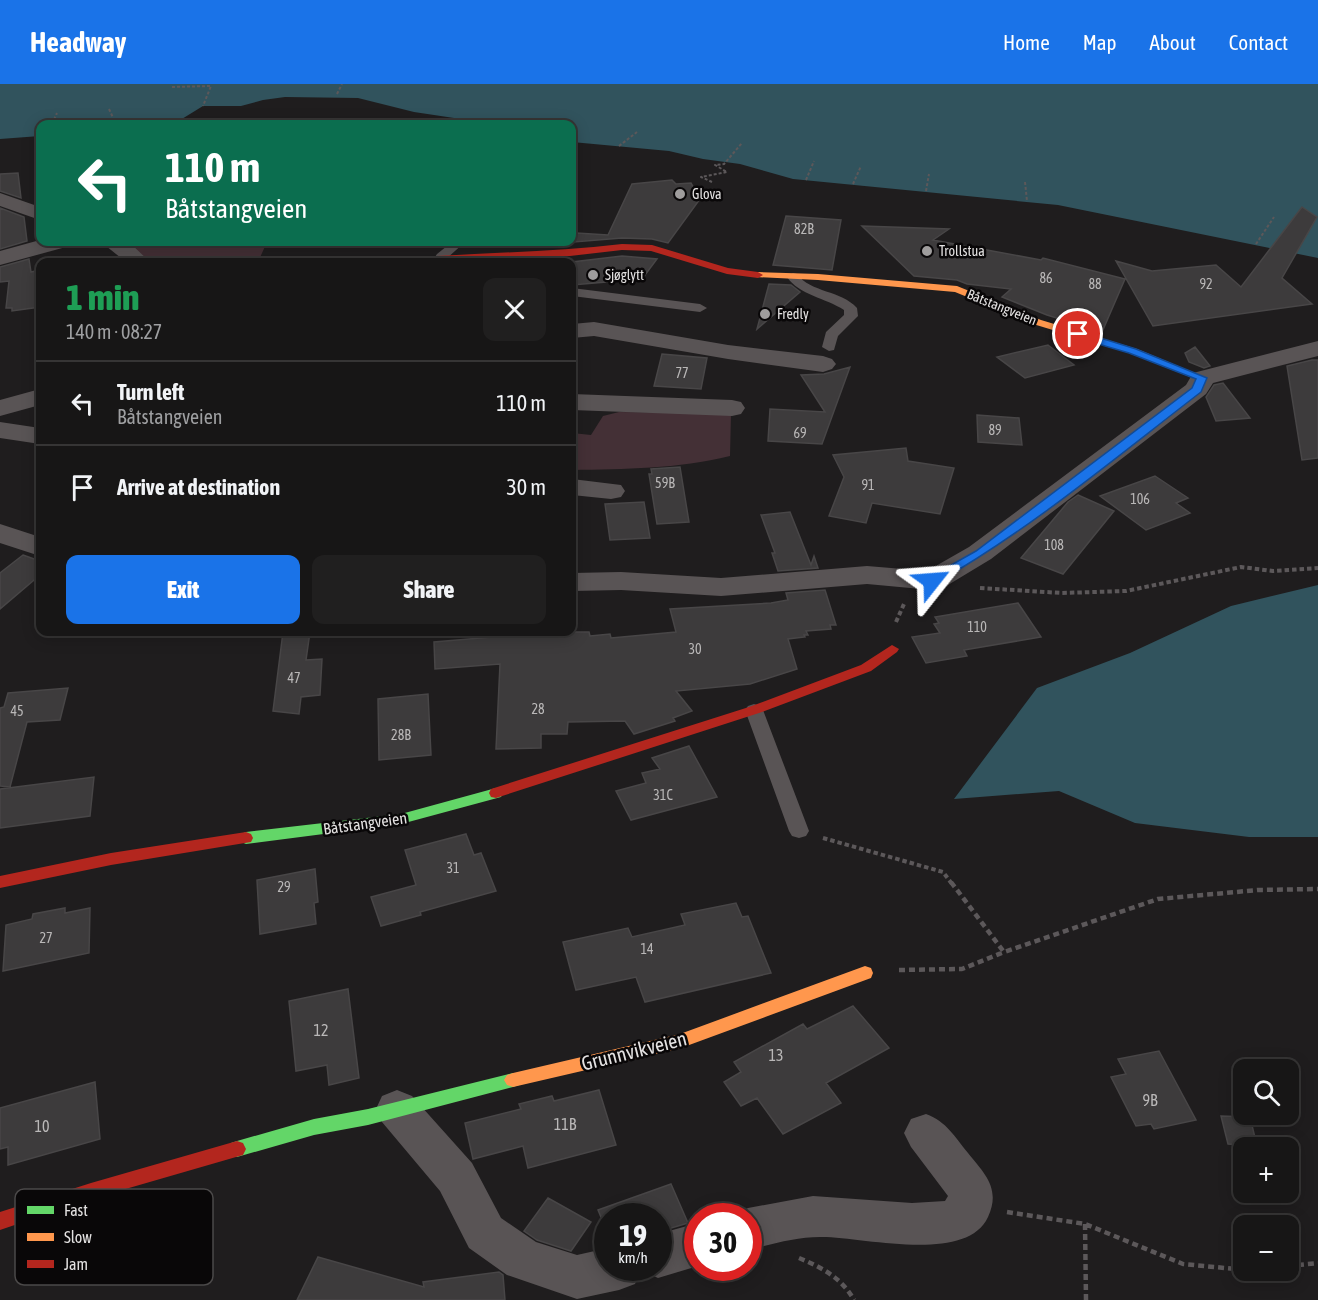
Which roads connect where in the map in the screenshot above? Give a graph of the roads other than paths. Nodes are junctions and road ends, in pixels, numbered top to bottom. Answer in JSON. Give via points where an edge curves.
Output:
{"nodes":[{"id":1,"x":0,"y":199,"type":"edge"},
{"id":2,"x":36,"y":212,"type":"edge"},
{"id":3,"x":44,"y":246,"type":"edge"},
{"id":4,"x":120,"y":246,"type":"edge"},
{"id":5,"x":454,"y":246,"type":"edge"},
{"id":6,"x":441,"y":257,"type":"junction"},
{"id":7,"x":0,"y":258,"type":"edge"},
{"id":8,"x":134,"y":258,"type":"edge"},
{"id":9,"x":433,"y":258,"type":"edge"},
{"id":10,"x":459,"y":258,"type":"edge"},
{"id":11,"x":516,"y":258,"type":"edge"},
{"id":12,"x":794,"y":277,"type":"junction"},
{"id":13,"x":576,"y":292,"type":"edge"},
{"id":14,"x":700,"y":308,"type":"dead end"},
{"id":15,"x":576,"y":331,"type":"edge"},
{"id":16,"x":1318,"y":348,"type":"edge"},
{"id":17,"x":826,"y":355,"type":"joint"},
{"id":18,"x":1202,"y":378,"type":"junction"},
{"id":19,"x":36,"y":398,"type":"edge"},
{"id":20,"x":576,"y":402,"type":"edge"},
{"id":21,"x":0,"y":408,"type":"edge"},
{"id":22,"x":732,"y":408,"type":"dead end"},
{"id":23,"x":0,"y":430,"type":"edge"},
{"id":24,"x":36,"y":435,"type":"edge"},
{"id":25,"x":576,"y":487,"type":"edge"},
{"id":26,"x":612,"y":491,"type":"dead end"},
{"id":27,"x":0,"y":533,"type":"edge"},
{"id":28,"x":36,"y":546,"type":"edge"},
{"id":29,"x":576,"y":582,"type":"edge"},
{"id":30,"x":892,"y":649,"type":"road end"},
{"id":31,"x":754,"y":710,"type":"junction"},
{"id":32,"x":799,"y":831,"type":"road end"},
{"id":33,"x":0,"y":882,"type":"edge"},
{"id":34,"x":865,"y":973,"type":"road end"},
{"id":35,"x":397,"y":1109,"type":"junction"},
{"id":36,"x":926,"y":1133,"type":"dead end"},
{"id":37,"x":104,"y":1189,"type":"edge"},
{"id":38,"x":15,"y":1216,"type":"edge"},
{"id":39,"x":0,"y":1221,"type":"edge"},
{"id":40,"x":762,"y":1225,"type":"edge"},
{"id":41,"x":594,"y":1273,"type":"edge"}],
"edges":[{"from":1,"to":2,"type":"street"},
{"from":3,"to":7,"type":"street"},
{"from":4,"to":8,"type":"street"},
{"from":5,"to":6,"type":"lane"},
{"from":6,"to":9,"type":"street","name":"Båtstangveien"},
{"from":6,"to":10,"type":"street","name":"Båtstangveien"},
{"from":11,"to":12,"type":"street","name":"Båtstangveien","via":[[622,247],[652,248],[727,271]]},
{"from":12,"to":17,"type":"lane","name":"Båtstangveien","via":[[798,284],[850,308],[851,316],[831,335]]},
{"from":12,"to":18,"type":"street","name":"Båtstangveien","via":[[957,289],[1037,322],[1133,351]]},
{"from":13,"to":14,"type":"lane"},
{"from":15,"to":17,"type":"street","via":[[594,329],[728,352]]},
{"from":16,"to":18,"type":"street"},
{"from":18,"to":29,"type":"street","via":[[1197,389],[1041,509],[980,553],[932,581],[867,575],[721,586]]},
{"from":19,"to":21,"type":"street"},
{"from":20,"to":22,"type":"street"},
{"from":23,"to":24,"type":"street"},
{"from":25,"to":26,"type":"street"},
{"from":27,"to":28,"type":"street"},
{"from":30,"to":31,"type":"street","name":"Båtstangveien","via":[[858,671]]},
{"from":31,"to":32,"type":"lane"},
{"from":31,"to":33,"type":"street","name":"Båtstangveien","via":[[496,793],[401,819],[133,855]]},
{"from":34,"to":35,"type":"street","name":"Grunnvikveien","via":[[681,1041]]},
{"from":35,"to":37,"type":"street","name":"Grunnvikveien","via":[[247,1145]]},
{"from":35,"to":41,"type":"street","via":[[456,1177],[485,1233],[523,1260],[577,1277]]},
{"from":36,"to":40,"type":"street","via":[[971,1191],[970,1206],[958,1220],[916,1225],[822,1216]]},
{"from":38,"to":39,"type":"street","name":"Grunnvikveien"}]}
